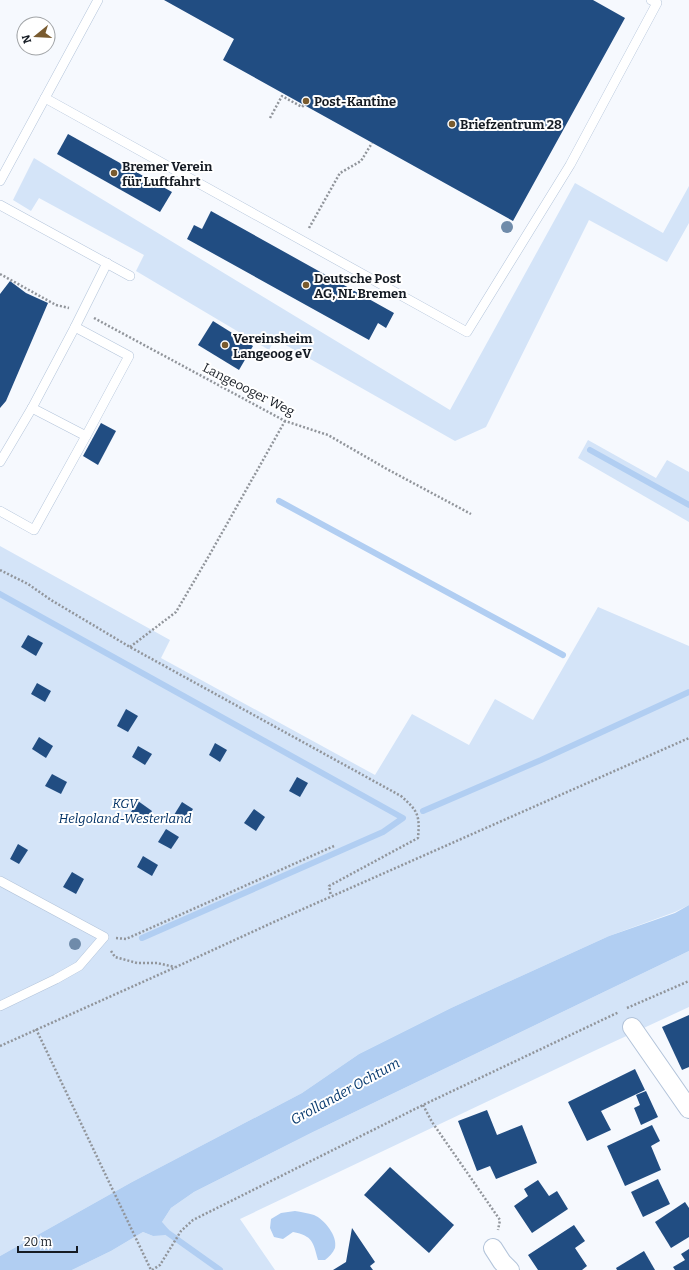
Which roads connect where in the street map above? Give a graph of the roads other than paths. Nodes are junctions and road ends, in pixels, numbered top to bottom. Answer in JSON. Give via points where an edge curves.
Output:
{"nodes":[{"id":1,"x":98,"y":0,"type":"edge"},
{"id":2,"x":651,"y":0,"type":"edge"},
{"id":3,"x":45,"y":98,"type":"junction"},
{"id":4,"x":0,"y":181,"type":"edge"},
{"id":5,"x":0,"y":205,"type":"edge"},
{"id":6,"x":107,"y":263,"type":"junction"},
{"id":7,"x":130,"y":276,"type":"dead end"},
{"id":8,"x":75,"y":327,"type":"junction"},
{"id":9,"x":32,"y":408,"type":"junction"},
{"id":10,"x":86,"y":436,"type":"junction"},
{"id":11,"x":0,"y":462,"type":"edge"},
{"id":12,"x":0,"y":511,"type":"edge"},
{"id":13,"x":0,"y":881,"type":"edge"},
{"id":14,"x":0,"y":1006,"type":"edge"},
{"id":15,"x":632,"y":1027,"type":"dead end"},
{"id":16,"x":689,"y":1109,"type":"edge"},
{"id":17,"x":493,"y":1248,"type":"road end"},
{"id":18,"x":510,"y":1270,"type":"edge"}],
"edges":[{"from":1,"to":3,"type":"lane"},
{"from":2,"to":3,"type":"lane","via":[[656,3],[570,165],[467,332]]},
{"from":3,"to":4,"type":"lane"},
{"from":5,"to":6,"type":"lane"},
{"from":6,"to":7,"type":"lane"},
{"from":6,"to":8,"type":"lane"},
{"from":8,"to":9,"type":"lane"},
{"from":8,"to":10,"type":"lane","via":[[129,356]]},
{"from":9,"to":10,"type":"lane"},
{"from":9,"to":11,"type":"lane"},
{"from":10,"to":12,"type":"lane","via":[[34,530]]},
{"from":13,"to":14,"type":"lane","via":[[104,937],[79,966]]},
{"from":15,"to":16,"type":"street"},
{"from":17,"to":18,"type":"street"}]}
